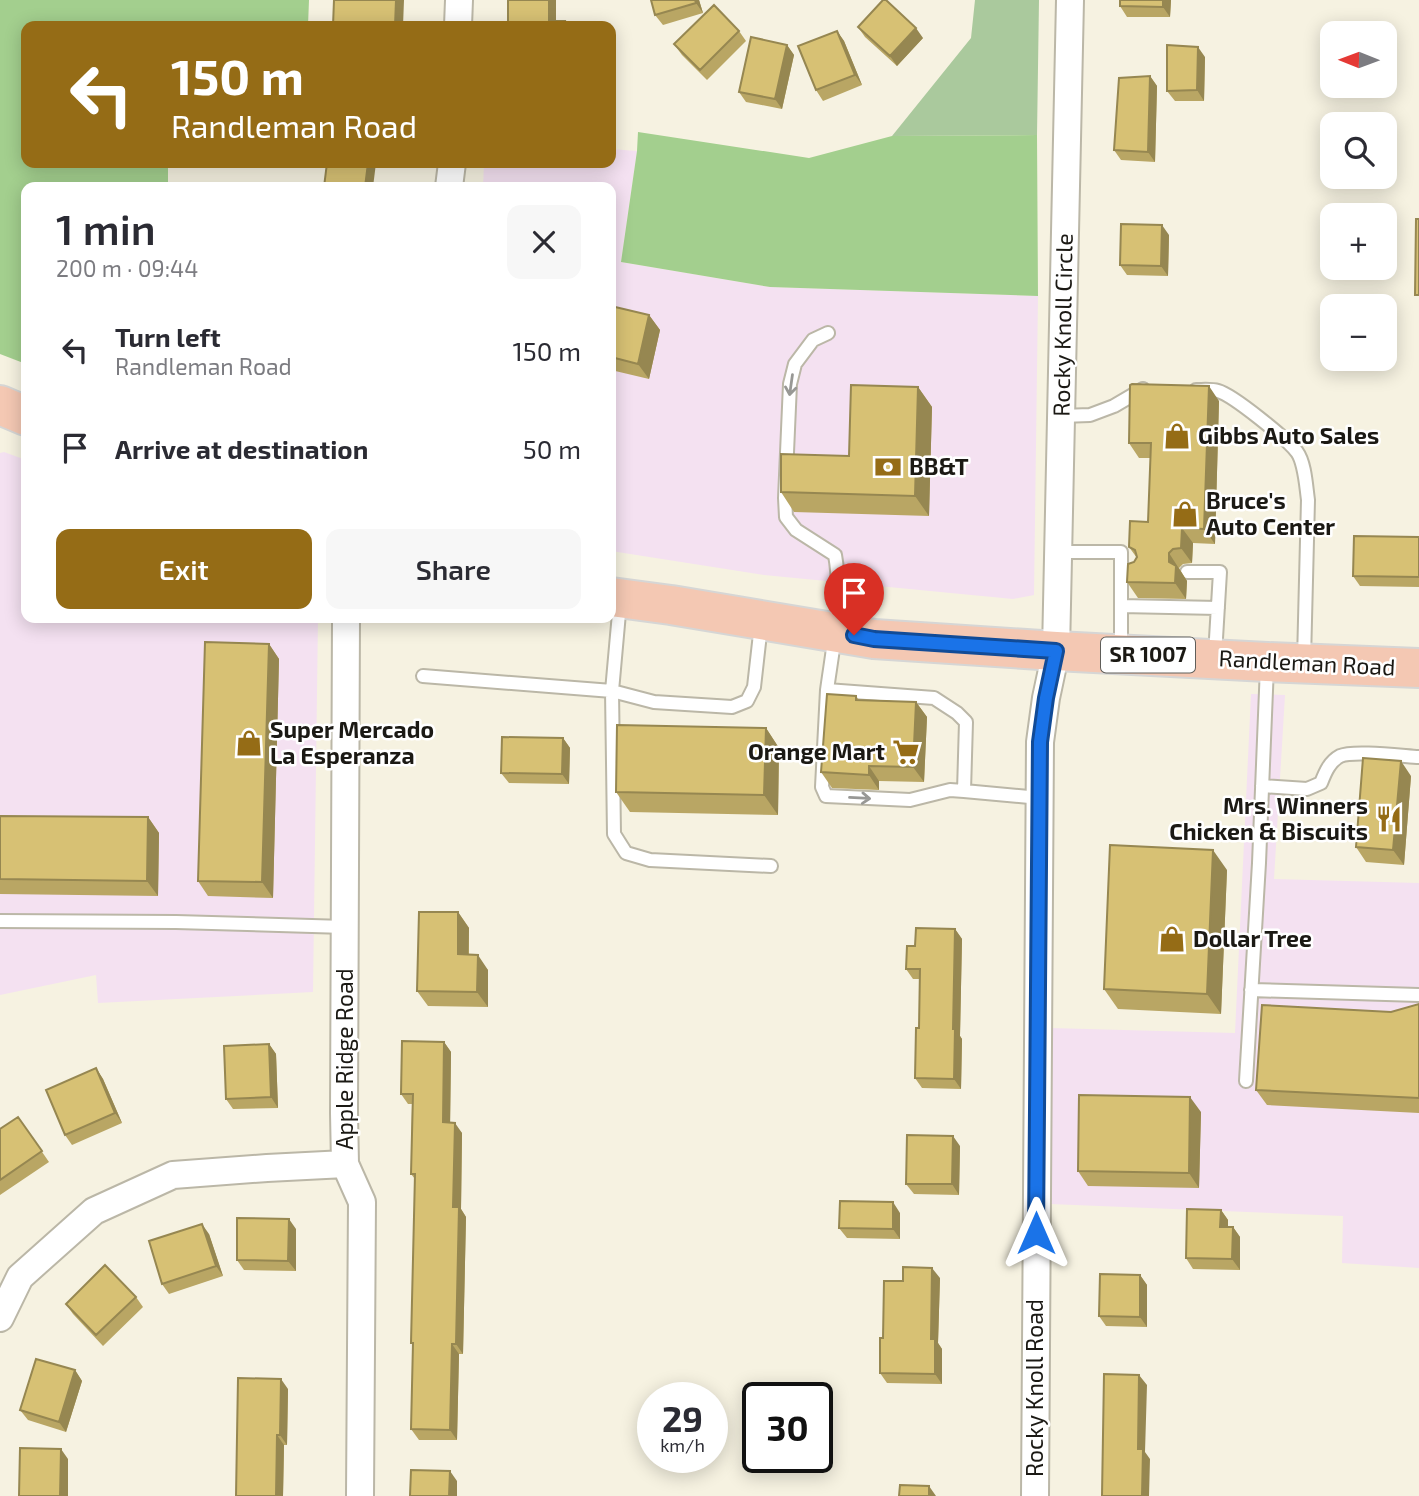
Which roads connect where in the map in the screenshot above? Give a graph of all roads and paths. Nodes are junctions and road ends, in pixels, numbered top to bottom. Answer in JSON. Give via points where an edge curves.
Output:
{"nodes":[{"id":1,"x":458,"y":0,"type":"edge"},
{"id":2,"x":1070,"y":0,"type":"edge"},
{"id":3,"x":458,"y":21,"type":"edge"},
{"id":4,"x":828,"y":333,"type":"dead end"},
{"id":5,"x":1157,"y":388,"type":"edge"},
{"id":6,"x":1181,"y":389,"type":"edge"},
{"id":7,"x":0,"y":405,"type":"edge"},
{"id":8,"x":21,"y":414,"type":"edge"},
{"id":9,"x":1061,"y":416,"type":"junction"},
{"id":10,"x":1058,"y":552,"type":"junction"},
{"id":11,"x":1187,"y":572,"type":"dead end"},
{"id":12,"x":616,"y":598,"type":"edge"},
{"id":13,"x":1121,"y":606,"type":"junction"},
{"id":14,"x":1218,"y":608,"type":"junction"},
{"id":15,"x":761,"y":621,"type":"junction"},
{"id":16,"x":346,"y":623,"type":"edge"},
{"id":17,"x":614,"y":623,"type":"edge"},
{"id":18,"x":835,"y":632,"type":"junction"},
{"id":19,"x":1056,"y":651,"type":"junction"},
{"id":20,"x":1121,"y":654,"type":"junction"},
{"id":21,"x":1214,"y":659,"type":"junction"},
{"id":22,"x":1285,"y":663,"type":"junction"},
{"id":23,"x":1419,"y":668,"type":"edge"},
{"id":24,"x":423,"y":676,"type":"dead end"},
{"id":25,"x":827,"y":690,"type":"junction"},
{"id":26,"x":612,"y":691,"type":"junction"},
{"id":27,"x":1419,"y":757,"type":"edge"},
{"id":28,"x":1262,"y":786,"type":"junction"},
{"id":29,"x":964,"y":791,"type":"junction"},
{"id":30,"x":1040,"y":798,"type":"junction"},
{"id":31,"x":771,"y":866,"type":"dead end"},
{"id":32,"x":0,"y":920,"type":"edge"},
{"id":33,"x":345,"y":927,"type":"junction"},
{"id":34,"x":1251,"y":990,"type":"junction"},
{"id":35,"x":1419,"y":995,"type":"edge"},
{"id":36,"x":1246,"y":1081,"type":"dead end"},
{"id":37,"x":345,"y":1164,"type":"junction"},
{"id":38,"x":0,"y":1318,"type":"edge"},
{"id":39,"x":360,"y":1496,"type":"edge"},
{"id":40,"x":1035,"y":1496,"type":"edge"}],
"edges":[{"from":1,"to":3,"type":"street"},
{"from":2,"to":9,"type":"street","name":"Rocky Knoll Circle"},
{"from":4,"to":18,"type":"lane","one_way":true,"via":[[813,341],[795,364],[785,498],[786,517],[796,530],[835,555],[839,574]]},
{"from":5,"to":9,"type":"lane","via":[[1142,389],[1090,415]]},
{"from":6,"to":22,"type":"lane","via":[[1219,391],[1239,402],[1297,453],[1308,500]]},
{"from":7,"to":8,"type":"main road"},
{"from":9,"to":10,"type":"street","name":"Rocky Knoll Circle"},
{"from":10,"to":13,"type":"lane","via":[[1121,552],[1126,568]]},
{"from":10,"to":19,"type":"street","name":"Rocky Knoll Circle"},
{"from":11,"to":14,"type":"lane","via":[[1220,572]]},
{"from":12,"to":15,"type":"main road","name":"Randleman Road","number":"SR 1007"},
{"from":13,"to":14,"type":"lane"},
{"from":13,"to":20,"type":"lane"},
{"from":14,"to":21,"type":"lane"},
{"from":15,"to":18,"type":"main road","name":"Randleman Road","number":"SR 1007"},
{"from":15,"to":26,"type":"lane","via":[[754,687],[747,701],[732,707],[654,702]]},
{"from":16,"to":33,"type":"street","name":"Apple Ridge Road"},
{"from":17,"to":26,"type":"lane"},
{"from":18,"to":19,"type":"main road","name":"Randleman Road","number":"SR 1007","via":[[874,639]]},
{"from":18,"to":25,"type":"lane"},
{"from":19,"to":20,"type":"main road","name":"Randleman Road","number":"SR 1007"},
{"from":19,"to":30,"type":"street","name":"Rocky Knoll Road","via":[[1040,742]]},
{"from":20,"to":21,"type":"main road","name":"Randleman Road","number":"SR 1007"},
{"from":21,"to":22,"type":"main road","name":"Randleman Road","number":"SR 1007"},
{"from":22,"to":23,"type":"main road","name":"Randleman Road","number":"SR 1007"},
{"from":22,"to":28,"type":"lane"},
{"from":24,"to":26,"type":"lane"},
{"from":25,"to":29,"type":"lane","via":[[934,698],[957,713],[966,722]]},
{"from":25,"to":29,"type":"lane","one_way":true,"via":[[822,788],[826,796],[910,800]]},
{"from":26,"to":31,"type":"lane","via":[[614,834],[626,853],[650,859]]},
{"from":27,"to":28,"type":"lane","via":[[1340,756],[1328,766],[1321,783],[1307,789]]},
{"from":28,"to":34,"type":"lane"},
{"from":29,"to":30,"type":"lane"},
{"from":30,"to":40,"type":"street","name":"Rocky Knoll Road"},
{"from":32,"to":33,"type":"lane"},
{"from":33,"to":37,"type":"street","name":"Apple Ridge Road"},
{"from":34,"to":35,"type":"lane"},
{"from":34,"to":36,"type":"lane"},
{"from":37,"to":38,"type":"street","via":[[173,1175],[116,1200],[94,1211],[20,1277]]},
{"from":37,"to":39,"type":"street","name":"Apple Ridge Road","via":[[362,1202]]}]}
